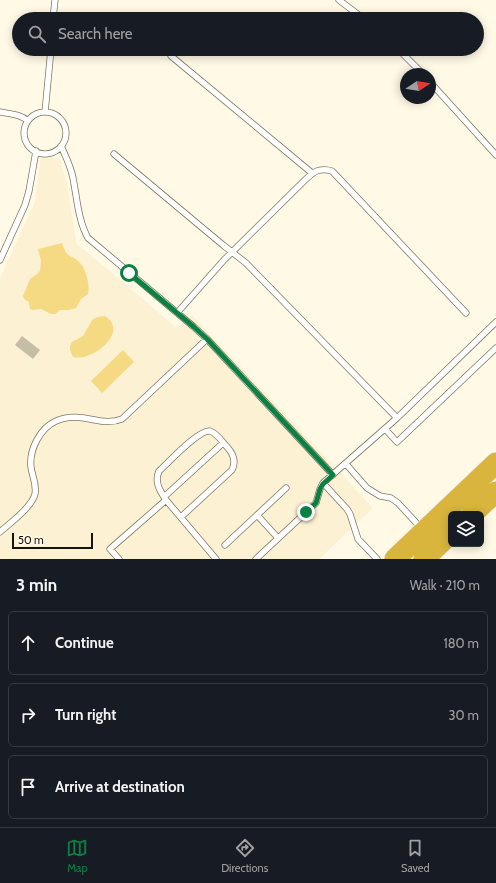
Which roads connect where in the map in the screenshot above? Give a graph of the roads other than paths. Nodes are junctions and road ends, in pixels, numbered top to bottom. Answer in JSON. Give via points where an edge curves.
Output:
{"nodes":[{"id":1,"x":55,"y":0,"type":"edge"},
{"id":2,"x":339,"y":0,"type":"edge"},
{"id":3,"x":54,"y":12,"type":"edge"},
{"id":4,"x":355,"y":12,"type":"edge"},
{"id":5,"x":49,"y":56,"type":"edge"},
{"id":6,"x":171,"y":56,"type":"dead end"},
{"id":7,"x":406,"y":56,"type":"edge"},
{"id":8,"x":418,"y":68,"type":"edge"},
{"id":9,"x":436,"y":89,"type":"edge"},
{"id":10,"x":0,"y":112,"type":"edge"},
{"id":11,"x":44,"y":112,"type":"junction"},
{"id":12,"x":28,"y":121,"type":"junction"},
{"id":13,"x":61,"y":146,"type":"junction"},
{"id":14,"x":36,"y":151,"type":"junction"},
{"id":15,"x":114,"y":154,"type":"dead end"},
{"id":16,"x":496,"y":155,"type":"edge"},
{"id":17,"x":312,"y":173,"type":"junction"},
{"id":18,"x":232,"y":252,"type":"junction"},
{"id":19,"x":0,"y":260,"type":"edge"},
{"id":20,"x":177,"y":313,"type":"junction"},
{"id":21,"x":466,"y":313,"type":"dead end"},
{"id":22,"x":496,"y":322,"type":"edge"},
{"id":23,"x":207,"y":339,"type":"junction"},
{"id":24,"x":496,"y":348,"type":"edge"},
{"id":25,"x":397,"y":418,"type":"junction"},
{"id":26,"x":385,"y":429,"type":"junction"},
{"id":27,"x":223,"y":443,"type":"junction"},
{"id":28,"x":496,"y":463,"type":"edge"},
{"id":29,"x":346,"y":464,"type":"junction"},
{"id":30,"x":333,"y":475,"type":"junction"},
{"id":31,"x":323,"y":484,"type":"junction"},
{"id":32,"x":286,"y":488,"type":"dead end"},
{"id":33,"x":496,"y":492,"type":"edge"},
{"id":34,"x":165,"y":499,"type":"junction"},
{"id":35,"x":475,"y":511,"type":"edge"},
{"id":36,"x":257,"y":515,"type":"junction"},
{"id":37,"x":181,"y":517,"type":"junction"},
{"id":38,"x":424,"y":531,"type":"junction"},
{"id":39,"x":0,"y":532,"type":"edge"},
{"id":40,"x":448,"y":536,"type":"edge"},
{"id":41,"x":278,"y":538,"type":"junction"},
{"id":42,"x":225,"y":546,"type":"dead end"},
{"id":43,"x":119,"y":559,"type":"edge"},
{"id":44,"x":216,"y":559,"type":"edge"},
{"id":45,"x":256,"y":559,"type":"edge"},
{"id":46,"x":377,"y":559,"type":"edge"},
{"id":47,"x":395,"y":559,"type":"edge"},
{"id":48,"x":424,"y":559,"type":"edge"}],
"edges":[{"from":1,"to":3,"type":"lane"},
{"from":2,"to":4,"type":"lane"},
{"from":5,"to":11,"type":"lane"},
{"from":6,"to":17,"type":"lane"},
{"from":7,"to":8,"type":"lane"},
{"from":9,"to":16,"type":"lane"},
{"from":10,"to":12,"type":"lane","via":[[18,115]]},
{"from":11,"to":12,"type":"lane","via":[[32,116]]},
{"from":11,"to":13,"type":"lane","via":[[57,115],[65,125],[66,138]]},
{"from":12,"to":14,"type":"lane","via":[[25,127],[26,140]]},
{"from":13,"to":14,"type":"lane","via":[[53,153]]},
{"from":13,"to":20,"type":"lane","via":[[73,177],[80,220],[88,238]]},
{"from":14,"to":19,"type":"lane","via":[[25,205]]},
{"from":15,"to":18,"type":"lane"},
{"from":17,"to":18,"type":"lane"},
{"from":17,"to":21,"type":"lane","via":[[326,169],[332,171]]},
{"from":18,"to":20,"type":"lane"},
{"from":18,"to":25,"type":"lane","via":[[246,263]]},
{"from":20,"to":23,"type":"lane"},
{"from":22,"to":25,"type":"lane"},
{"from":23,"to":30,"type":"lane"},
{"from":23,"to":39,"type":"lane","via":[[122,419],[106,423],[79,417],[65,418],[54,422],[45,430],[36,441],[31,454],[35,485],[31,502]]},
{"from":24,"to":26,"type":"lane","via":[[397,442]]},
{"from":25,"to":26,"type":"lane"},
{"from":26,"to":29,"type":"lane"},
{"from":27,"to":34,"type":"lane"},
{"from":27,"to":34,"type":"lane","via":[[209,431],[199,434],[159,471],[157,482]]},
{"from":27,"to":37,"type":"lane","via":[[232,453],[232,470]]},
{"from":28,"to":38,"type":"highway"},
{"from":29,"to":30,"type":"lane"},
{"from":29,"to":38,"type":"lane","via":[[367,488],[398,503]]},
{"from":30,"to":31,"type":"lane"},
{"from":31,"to":41,"type":"lane","via":[[316,503]]},
{"from":31,"to":46,"type":"lane","via":[[350,514],[358,539]]},
{"from":32,"to":36,"type":"lane"},
{"from":33,"to":35,"type":"highway"},
{"from":34,"to":37,"type":"lane"},
{"from":34,"to":43,"type":"lane","via":[[110,549]]},
{"from":36,"to":41,"type":"lane"},
{"from":36,"to":42,"type":"lane"},
{"from":37,"to":44,"type":"lane"},
{"from":38,"to":47,"type":"highway"},
{"from":40,"to":48,"type":"highway"},
{"from":41,"to":45,"type":"lane"}]}
